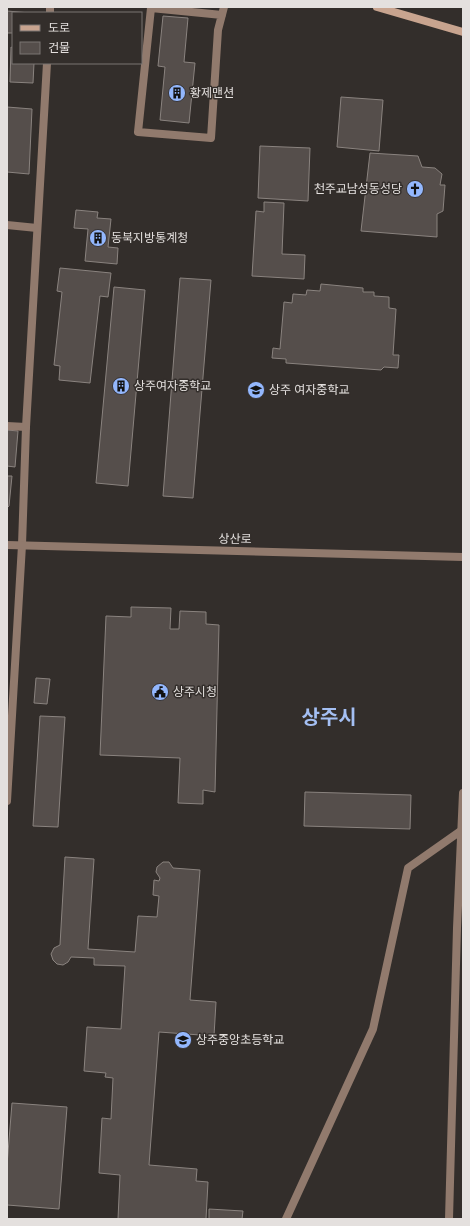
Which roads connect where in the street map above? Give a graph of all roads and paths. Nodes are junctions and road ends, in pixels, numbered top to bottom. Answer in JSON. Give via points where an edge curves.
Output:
{"nodes":[{"id":1,"x":377,"y":7,"type":"edge"},
{"id":2,"x":223,"y":11,"type":"edge"},
{"id":3,"x":463,"y":32,"type":"edge"},
{"id":4,"x":47,"y":64,"type":"edge"},
{"id":5,"x":7,"y":225,"type":"edge"},
{"id":6,"x":37,"y":228,"type":"junction"},
{"id":7,"x":7,"y":426,"type":"edge"},
{"id":8,"x":26,"y":427,"type":"junction"},
{"id":9,"x":7,"y":545,"type":"edge"},
{"id":10,"x":22,"y":545,"type":"junction"},
{"id":11,"x":463,"y":556,"type":"edge"},
{"id":12,"x":463,"y":793,"type":"edge"},
{"id":13,"x":7,"y":801,"type":"edge"},
{"id":14,"x":462,"y":830,"type":"edge"},
{"id":15,"x":460,"y":928,"type":"edge"},
{"id":16,"x":286,"y":1219,"type":"edge"},
{"id":17,"x":449,"y":1219,"type":"edge"}],
"edges":[{"from":1,"to":3,"type":"main road"},
{"from":2,"to":2,"type":"street","via":[[218,30],[211,138],[138,132],[151,8]]},
{"from":4,"to":6,"type":"street"},
{"from":5,"to":6,"type":"street"},
{"from":6,"to":8,"type":"street"},
{"from":7,"to":8,"type":"street"},
{"from":8,"to":10,"type":"street"},
{"from":9,"to":10,"type":"street","name":"상산로"},
{"from":10,"to":11,"type":"street","name":"상산로"},
{"from":10,"to":13,"type":"street"},
{"from":12,"to":14,"type":"street"},
{"from":14,"to":15,"type":"street"},
{"from":14,"to":16,"type":"street","via":[[408,868],[373,1029]]},
{"from":15,"to":17,"type":"street"}]}
